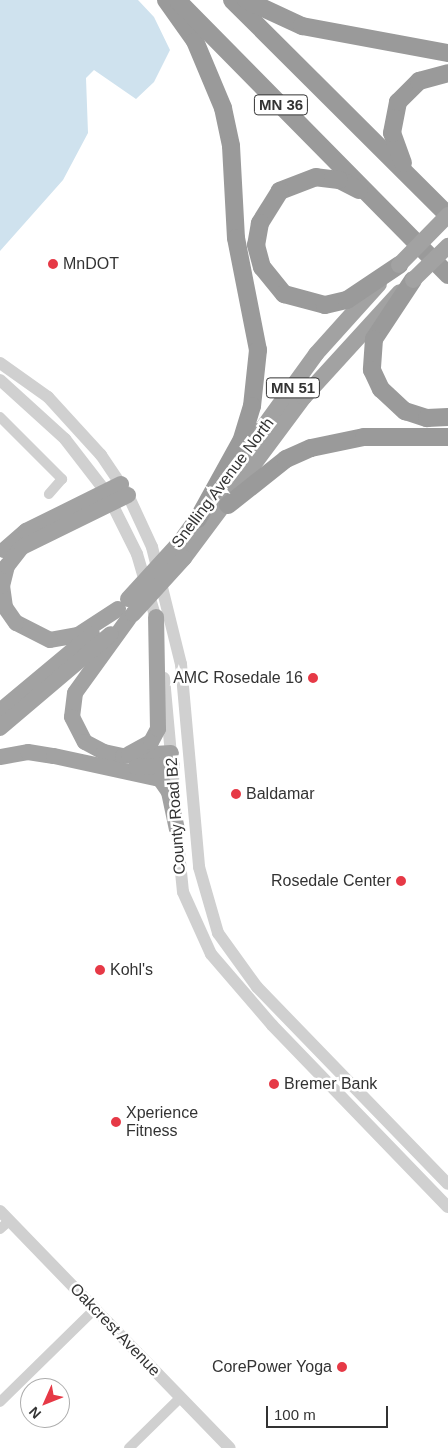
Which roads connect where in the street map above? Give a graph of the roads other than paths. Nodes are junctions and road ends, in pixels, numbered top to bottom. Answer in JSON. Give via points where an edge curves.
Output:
{"nodes":[{"id":1,"x":166,"y":0,"type":"edge"},
{"id":2,"x":177,"y":0,"type":"edge"},
{"id":3,"x":232,"y":0,"type":"edge"},
{"id":4,"x":246,"y":0,"type":"edge"},
{"id":5,"x":448,"y":53,"type":"edge"},
{"id":6,"x":448,"y":73,"type":"edge"},
{"id":7,"x":411,"y":177,"type":"junction"},
{"id":8,"x":386,"y":210,"type":"junction"},
{"id":9,"x":448,"y":215,"type":"edge"},
{"id":10,"x":448,"y":246,"type":"edge"},
{"id":11,"x":398,"y":265,"type":"junction"},
{"id":12,"x":448,"y":275,"type":"edge"},
{"id":13,"x":413,"y":280,"type":"junction"},
{"id":14,"x":0,"y":363,"type":"edge"},
{"id":15,"x":0,"y":380,"type":"edge"},
{"id":16,"x":448,"y":417,"type":"edge"},
{"id":17,"x":0,"y":418,"type":"edge"},
{"id":18,"x":448,"y":437,"type":"edge"},
{"id":19,"x":448,"y":447,"type":"edge"},
{"id":20,"x":311,"y":448,"type":"junction"},
{"id":21,"x":117,"y":493,"type":"junction"},
{"id":22,"x":49,"y":494,"type":"dead end"},
{"id":23,"x":228,"y":505,"type":"junction"},
{"id":24,"x":198,"y":520,"type":"junction"},
{"id":25,"x":182,"y":550,"type":"junction"},
{"id":26,"x":0,"y":556,"type":"edge"},
{"id":27,"x":127,"y":610,"type":"junction"},
{"id":28,"x":156,"y":616,"type":"junction"},
{"id":29,"x":0,"y":711,"type":"edge"},
{"id":30,"x":0,"y":728,"type":"edge"},
{"id":31,"x":124,"y":756,"type":"junction"},
{"id":32,"x":0,"y":757,"type":"edge"},
{"id":33,"x":190,"y":758,"type":"junction"},
{"id":34,"x":172,"y":759,"type":"junction"},
{"id":35,"x":91,"y":766,"type":"junction"},
{"id":36,"x":177,"y":830,"type":"junction"},
{"id":37,"x":283,"y":1014,"type":"junction"},
{"id":38,"x":272,"y":1025,"type":"junction"},
{"id":39,"x":448,"y":1184,"type":"edge"},
{"id":40,"x":448,"y":1206,"type":"edge"},
{"id":41,"x":3,"y":1220,"type":"edge"},
{"id":42,"x":95,"y":1309,"type":"junction"},
{"id":43,"x":181,"y":1397,"type":"junction"},
{"id":44,"x":0,"y":1402,"type":"edge"},
{"id":45,"x":129,"y":1448,"type":"edge"},
{"id":46,"x":230,"y":1448,"type":"edge"}],
"edges":[{"from":1,"to":24,"type":"highway","via":[[195,41],[223,108],[231,146],[236,238],[258,350],[252,406],[242,441]]},
{"from":2,"to":8,"type":"highway","number":"MN 36"},
{"from":3,"to":7,"type":"highway","number":"MN 36"},
{"from":4,"to":5,"type":"highway","via":[[289,22]]},
{"from":6,"to":7,"type":"highway","via":[[419,80],[402,95],[394,112],[394,143]]},
{"from":7,"to":9,"type":"highway","number":"MN 36"},
{"from":8,"to":11,"type":"highway","via":[[339,180],[316,177],[295,182],[276,194],[263,214],[257,233],[259,257],[268,278],[284,294],[319,305],[347,300]]},
{"from":8,"to":12,"type":"highway","number":"MN 36"},
{"from":9,"to":11,"type":"highway","name":"Snelling Avenue North","number":"MN 51","bridge":true},
{"from":10,"to":13,"type":"highway","name":"Snelling Avenue North","number":"MN 51","bridge":true},
{"from":11,"to":24,"type":"highway","name":"Snelling Avenue North","number":"MN 51","via":[[328,339]]},
{"from":13,"to":16,"type":"highway","via":[[374,339],[372,370],[381,389],[405,411],[427,418]]},
{"from":13,"to":23,"type":"highway","name":"Snelling Avenue North","number":"MN 51","via":[[337,357]]},
{"from":14,"to":21,"type":"street","name":"County Road B2","via":[[48,397],[76,425]]},
{"from":15,"to":21,"type":"street","name":"County Road B2","via":[[65,439]]},
{"from":17,"to":22,"type":"street","via":[[62,480]]},
{"from":18,"to":20,"type":"highway","via":[[364,438]]},
{"from":19,"to":20,"type":"highway"},
{"from":20,"to":23,"type":"highway","via":[[286,458]]},
{"from":21,"to":26,"type":"highway","via":[[26,531]]},
{"from":21,"to":27,"type":"highway","via":[[22,547],[6,566],[2,586],[5,607],[16,623],[50,640],[78,635]]},
{"from":21,"to":28,"type":"street","name":"County Road B2"},
{"from":21,"to":33,"type":"street","name":"County Road B2","via":[[152,547],[168,603],[182,664]]},
{"from":23,"to":25,"type":"highway","name":"Snelling Avenue North","number":"MN 51"},
{"from":24,"to":25,"type":"highway","name":"Snelling Avenue North","number":"MN 51"},
{"from":25,"to":27,"type":"highway","name":"Snelling Avenue North","number":"MN 51","bridge":true},
{"from":27,"to":29,"type":"highway","name":"Snelling Avenue North","number":"MN 51"},
{"from":27,"to":30,"type":"highway","name":"Snelling Avenue North","number":"MN 51"},
{"from":27,"to":31,"type":"highway","via":[[75,693],[72,708],[85,742]]},
{"from":28,"to":31,"type":"highway","via":[[158,729],[151,742]]},
{"from":28,"to":34,"type":"street","name":"County Road B2"},
{"from":31,"to":34,"type":"highway"},
{"from":32,"to":35,"type":"highway","via":[[28,752]]},
{"from":33,"to":34,"type":"street"},
{"from":33,"to":37,"type":"street","name":"County Road B2","via":[[205,902],[232,956]]},
{"from":34,"to":35,"type":"highway"},
{"from":34,"to":36,"type":"street","name":"County Road B2"},
{"from":35,"to":36,"type":"highway","via":[[160,779],[170,792]]},
{"from":36,"to":38,"type":"street","name":"County Road B2","via":[[183,892],[198,932],[210,954]]},
{"from":37,"to":38,"type":"street"},
{"from":37,"to":39,"type":"street","name":"County Road B2"},
{"from":38,"to":40,"type":"street","name":"County Road B2"},
{"from":41,"to":42,"type":"street","name":"Oakcrest Avenue"},
{"from":42,"to":43,"type":"street","name":"Oakcrest Avenue"},
{"from":42,"to":44,"type":"street"},
{"from":43,"to":45,"type":"street"},
{"from":43,"to":46,"type":"street","name":"Oakcrest Avenue"}]}
